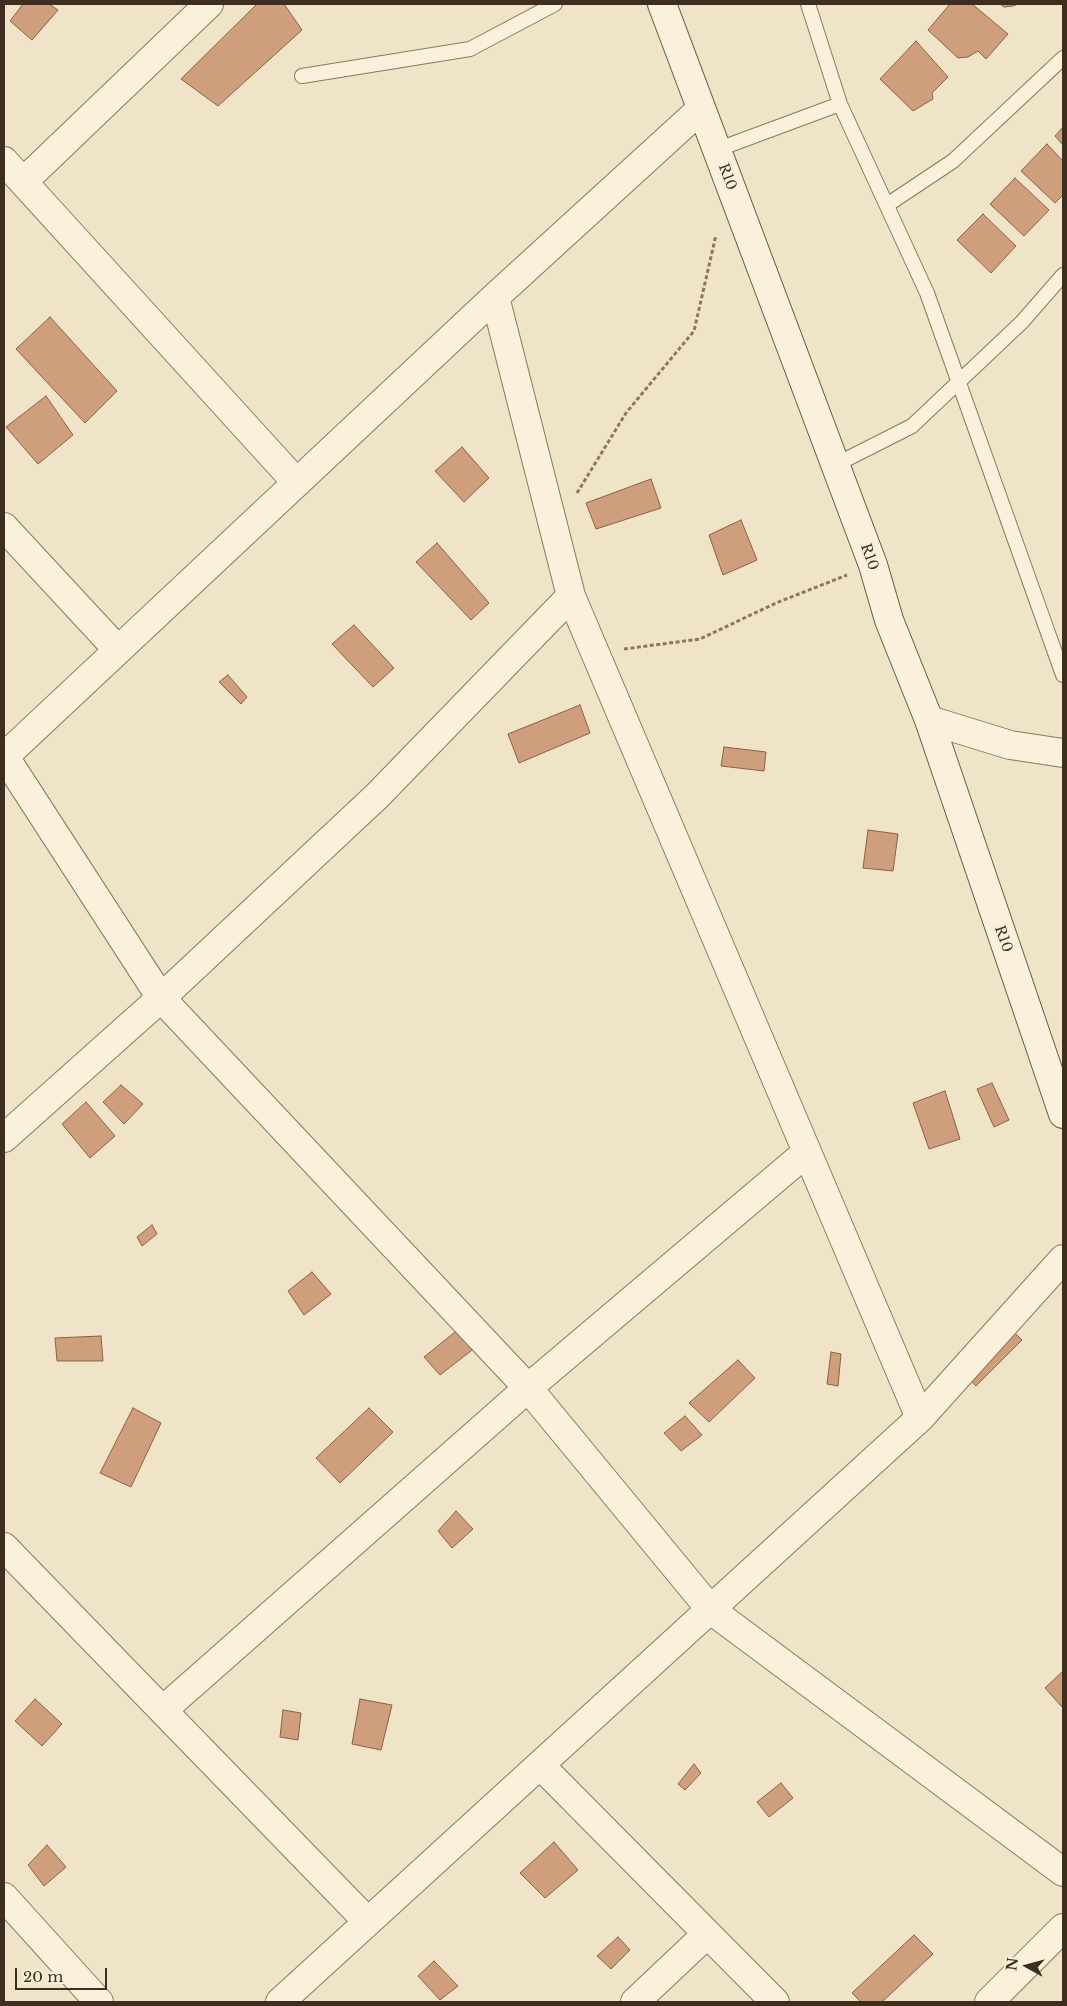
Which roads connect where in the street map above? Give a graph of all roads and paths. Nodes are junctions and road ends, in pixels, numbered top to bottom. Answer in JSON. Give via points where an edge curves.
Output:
{"nodes":[{"id":1,"x":209,"y":4,"type":"edge"},
{"id":2,"x":555,"y":4,"type":"edge"},
{"id":3,"x":662,"y":4,"type":"edge"},
{"id":4,"x":808,"y":4,"type":"edge"},
{"id":5,"x":1063,"y":58,"type":"edge"},
{"id":6,"x":302,"y":76,"type":"dead end"},
{"id":7,"x":840,"y":104,"type":"junction"},
{"id":8,"x":701,"y":109,"type":"junction"},
{"id":9,"x":716,"y":150,"type":"junction"},
{"id":10,"x":4,"y":161,"type":"edge"},
{"id":11,"x":23,"y":182,"type":"junction"},
{"id":12,"x":887,"y":205,"type":"junction"},
{"id":13,"x":718,"y":228,"type":"dead end"},
{"id":14,"x":1063,"y":276,"type":"edge"},
{"id":15,"x":495,"y":297,"type":"junction"},
{"id":16,"x":959,"y":382,"type":"junction"},
{"id":17,"x":835,"y":465,"type":"junction"},
{"id":18,"x":297,"y":483,"type":"junction"},
{"id":19,"x":573,"y":499,"type":"dead end"},
{"id":20,"x":4,"y":527,"type":"edge"},
{"id":21,"x":873,"y":564,"type":"junction"},
{"id":22,"x":571,"y":596,"type":"junction"},
{"id":23,"x":118,"y":650,"type":"junction"},
{"id":24,"x":595,"y":652,"type":"junction"},
{"id":25,"x":1063,"y":675,"type":"edge"},
{"id":26,"x":928,"y":720,"type":"junction"},
{"id":27,"x":1063,"y":753,"type":"edge"},
{"id":28,"x":4,"y":757,"type":"edge"},
{"id":29,"x":160,"y":998,"type":"junction"},
{"id":30,"x":1063,"y":1114,"type":"edge"},
{"id":31,"x":4,"y":1138,"type":"edge"},
{"id":32,"x":807,"y":1152,"type":"junction"},
{"id":33,"x":1063,"y":1260,"type":"edge"},
{"id":34,"x":528,"y":1388,"type":"junction"},
{"id":35,"x":920,"y":1418,"type":"junction"},
{"id":36,"x":4,"y":1546,"type":"edge"},
{"id":37,"x":711,"y":1610,"type":"junction"},
{"id":38,"x":162,"y":1710,"type":"junction"},
{"id":39,"x":540,"y":1765,"type":"junction"},
{"id":40,"x":1063,"y":1872,"type":"edge"},
{"id":41,"x":4,"y":1897,"type":"edge"},
{"id":42,"x":368,"y":1922,"type":"junction"},
{"id":43,"x":1063,"y":1928,"type":"edge"},
{"id":44,"x":707,"y":1934,"type":"junction"},
{"id":45,"x":99,"y":2002,"type":"edge"},
{"id":46,"x":280,"y":2002,"type":"edge"},
{"id":47,"x":635,"y":2002,"type":"edge"},
{"id":48,"x":774,"y":2002,"type":"edge"},
{"id":49,"x":989,"y":2002,"type":"edge"}],
"edges":[{"from":1,"to":11,"type":"street"},
{"from":2,"to":6,"type":"lane","via":[[470,49]]},
{"from":3,"to":8,"type":"street","name":"R10"},
{"from":4,"to":7,"type":"lane"},
{"from":5,"to":12,"type":"lane","via":[[953,161]]},
{"from":7,"to":9,"type":"lane"},
{"from":7,"to":12,"type":"lane"},
{"from":8,"to":9,"type":"street","name":"R10"},
{"from":8,"to":15,"type":"street"},
{"from":9,"to":17,"type":"street","name":"R10"},
{"from":10,"to":11,"type":"street"},
{"from":11,"to":18,"type":"street"},
{"from":12,"to":16,"type":"lane","via":[[927,293]]},
{"from":13,"to":19,"type":"path","via":[[694,331],[626,413]]},
{"from":14,"to":16,"type":"lane","via":[[1022,322]]},
{"from":15,"to":18,"type":"street"},
{"from":15,"to":22,"type":"street"},
{"from":16,"to":17,"type":"lane","via":[[912,426]]},
{"from":16,"to":25,"type":"lane"},
{"from":17,"to":21,"type":"street","name":"R10"},
{"from":18,"to":23,"type":"street"},
{"from":20,"to":23,"type":"street"},
{"from":21,"to":24,"type":"path","via":[[776,602],[700,639]]},
{"from":21,"to":26,"type":"street","name":"R10","via":[[889,620]]},
{"from":22,"to":24,"type":"street"},
{"from":22,"to":29,"type":"street","via":[[377,796]]},
{"from":23,"to":28,"type":"street"},
{"from":24,"to":32,"type":"street"},
{"from":26,"to":27,"type":"street","via":[[1010,745]]},
{"from":26,"to":30,"type":"street","name":"R10"},
{"from":28,"to":29,"type":"street"},
{"from":29,"to":31,"type":"street"},
{"from":29,"to":34,"type":"street"},
{"from":32,"to":34,"type":"street"},
{"from":32,"to":35,"type":"street"},
{"from":33,"to":35,"type":"street"},
{"from":34,"to":37,"type":"street"},
{"from":34,"to":38,"type":"street"},
{"from":35,"to":37,"type":"street"},
{"from":36,"to":38,"type":"street"},
{"from":37,"to":39,"type":"street"},
{"from":37,"to":40,"type":"street"},
{"from":38,"to":42,"type":"street"},
{"from":39,"to":42,"type":"street"},
{"from":39,"to":44,"type":"street"},
{"from":41,"to":45,"type":"street"},
{"from":42,"to":46,"type":"street"},
{"from":43,"to":49,"type":"street"},
{"from":44,"to":47,"type":"street"},
{"from":44,"to":48,"type":"street"}]}
